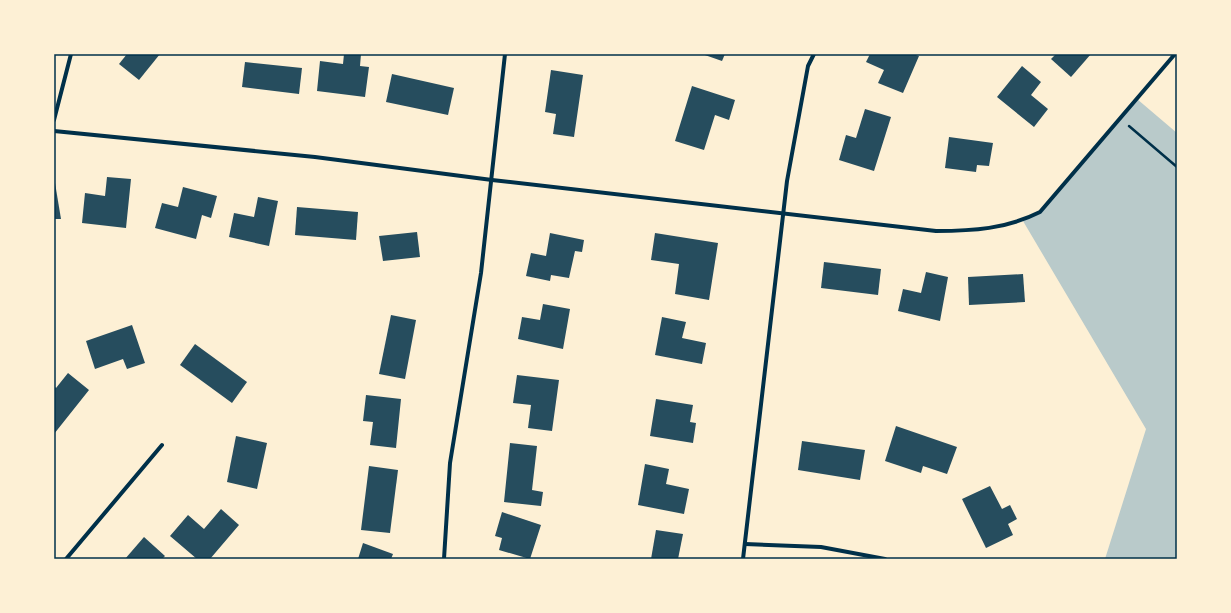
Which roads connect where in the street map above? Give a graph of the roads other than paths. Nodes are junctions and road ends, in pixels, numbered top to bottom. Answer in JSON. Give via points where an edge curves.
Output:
{"nodes":[{"id":1,"x":71,"y":54,"type":"edge"},
{"id":2,"x":505,"y":54,"type":"edge"},
{"id":3,"x":814,"y":54,"type":"edge"},
{"id":4,"x":1175,"y":54,"type":"edge"},
{"id":5,"x":54,"y":120,"type":"edge"},
{"id":6,"x":54,"y":131,"type":"edge"},
{"id":7,"x":492,"y":180,"type":"junction"},
{"id":8,"x":784,"y":214,"type":"junction"},
{"id":9,"x":162,"y":445,"type":"dead end"},
{"id":10,"x":745,"y":544,"type":"junction"},
{"id":11,"x":66,"y":559,"type":"edge"},
{"id":12,"x":444,"y":559,"type":"edge"},
{"id":13,"x":743,"y":559,"type":"edge"},
{"id":14,"x":885,"y":559,"type":"edge"}],
"edges":[{"from":1,"to":5,"type":"street"},
{"from":2,"to":7,"type":"street"},
{"from":3,"to":8,"type":"street","via":[[808,66]]},
{"from":4,"to":8,"type":"street","via":[[1040,212],[1023,221],[975,231],[936,231]]},
{"from":6,"to":7,"type":"street","via":[[315,157]]},
{"from":7,"to":8,"type":"street"},
{"from":7,"to":12,"type":"street","via":[[481,273],[450,463]]},
{"from":8,"to":10,"type":"street"},
{"from":9,"to":11,"type":"street"},
{"from":10,"to":13,"type":"street"},
{"from":10,"to":14,"type":"street","via":[[821,547]]}]}
